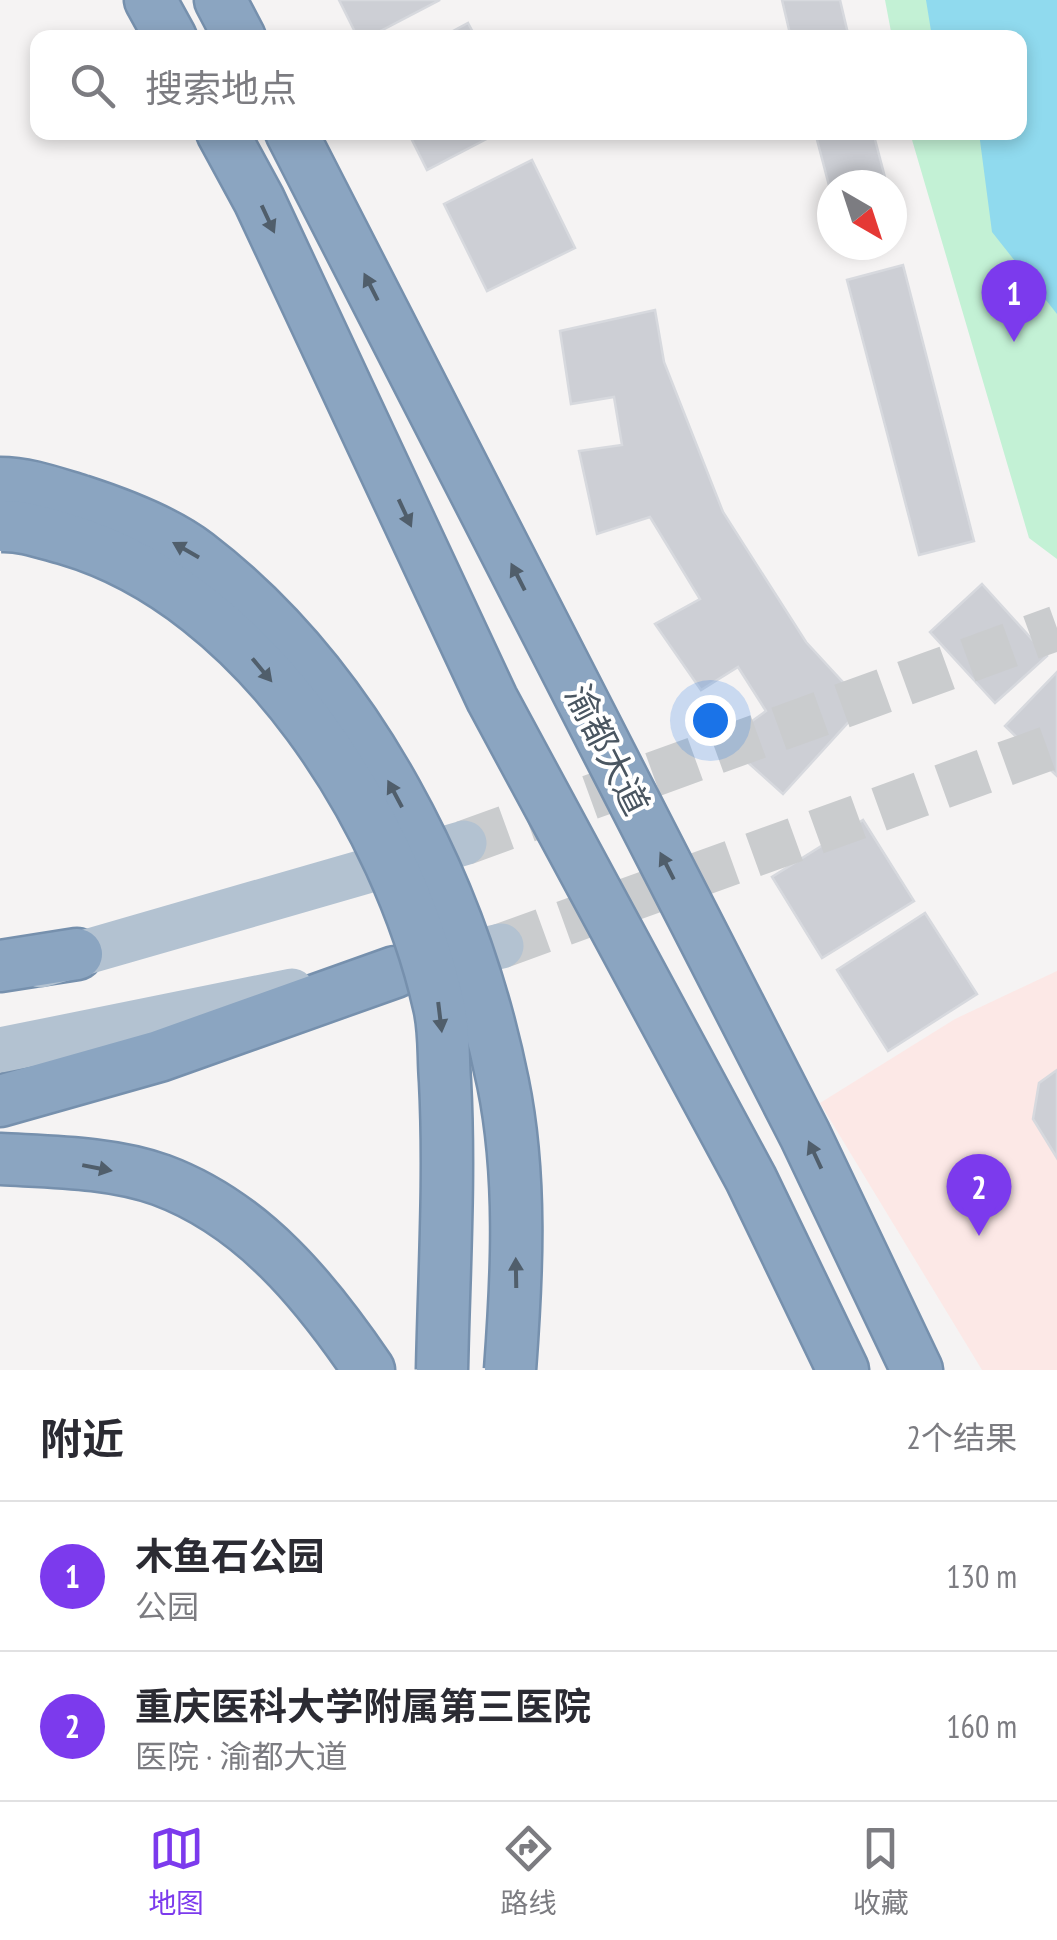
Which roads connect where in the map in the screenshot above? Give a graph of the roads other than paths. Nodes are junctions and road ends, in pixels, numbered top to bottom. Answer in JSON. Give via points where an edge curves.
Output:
{"nodes":[{"id":1,"x":150,"y":0,"type":"edge"},
{"id":2,"x":220,"y":0,"type":"edge"},
{"id":3,"x":167,"y":30,"type":"edge"},
{"id":4,"x":236,"y":30,"type":"edge"},
{"id":5,"x":226,"y":140,"type":"edge"},
{"id":6,"x":295,"y":140,"type":"edge"},
{"id":7,"x":5,"y":495,"type":"edge"},
{"id":8,"x":492,"y":699,"type":"junction"},
{"id":9,"x":464,"y":843,"type":"tunnel mouth"},
{"id":10,"x":502,"y":946,"type":"tunnel mouth"},
{"id":11,"x":77,"y":954,"type":"junction"},
{"id":12,"x":0,"y":966,"type":"edge"},
{"id":13,"x":396,"y":972,"type":"junction"},
{"id":14,"x":0,"y":976,"type":"edge"},
{"id":15,"x":0,"y":1050,"type":"edge"},
{"id":16,"x":0,"y":1102,"type":"edge"},
{"id":17,"x":0,"y":1160,"type":"edge"},
{"id":18,"x":850,"y":1230,"type":"junction"},
{"id":19,"x":369,"y":1370,"type":"edge"},
{"id":20,"x":442,"y":1370,"type":"edge"},
{"id":21,"x":510,"y":1370,"type":"edge"},
{"id":22,"x":810,"y":1370,"type":"edge"},
{"id":23,"x":843,"y":1370,"type":"edge"},
{"id":24,"x":917,"y":1370,"type":"edge"},
{"id":25,"x":935,"y":1370,"type":"edge"}],
"edges":[{"from":1,"to":3,"type":"highway"},
{"from":2,"to":4,"type":"highway"},
{"from":5,"to":8,"type":"highway","one_way":true},
{"from":18,"to":6,"type":"highway","name":"渝都大道","one_way":true},
{"from":7,"to":20,"type":"highway","one_way":true,"bridge":true,"via":[[17,525],[94,548],[171,585],[242,647],[314,734],[364,812],[409,903],[440,1009],[448,1135]]},
{"from":21,"to":7,"type":"highway","one_way":true,"bridge":true,"via":[[516,1285],[504,1086],[480,989],[393,788],[338,702],[263,612],[194,552],[108,510]]},
{"from":8,"to":22,"type":"highway"},
{"from":8,"to":23,"type":"highway","via":[[751,1180]]},
{"from":9,"to":11,"type":"main road"},
{"from":10,"to":13,"type":"main road"},
{"from":11,"to":12,"type":"highway"},
{"from":11,"to":14,"type":"main road"},
{"from":13,"to":15,"type":"main road"},
{"from":13,"to":16,"type":"highway","via":[[159,1056]]},
{"from":17,"to":19,"type":"highway","one_way":true,"via":[[72,1163],[160,1180],[231,1216],[307,1284]]},
{"from":18,"to":24,"type":"highway","name":"渝都大道"},
{"from":18,"to":25,"type":"highway"}]}
